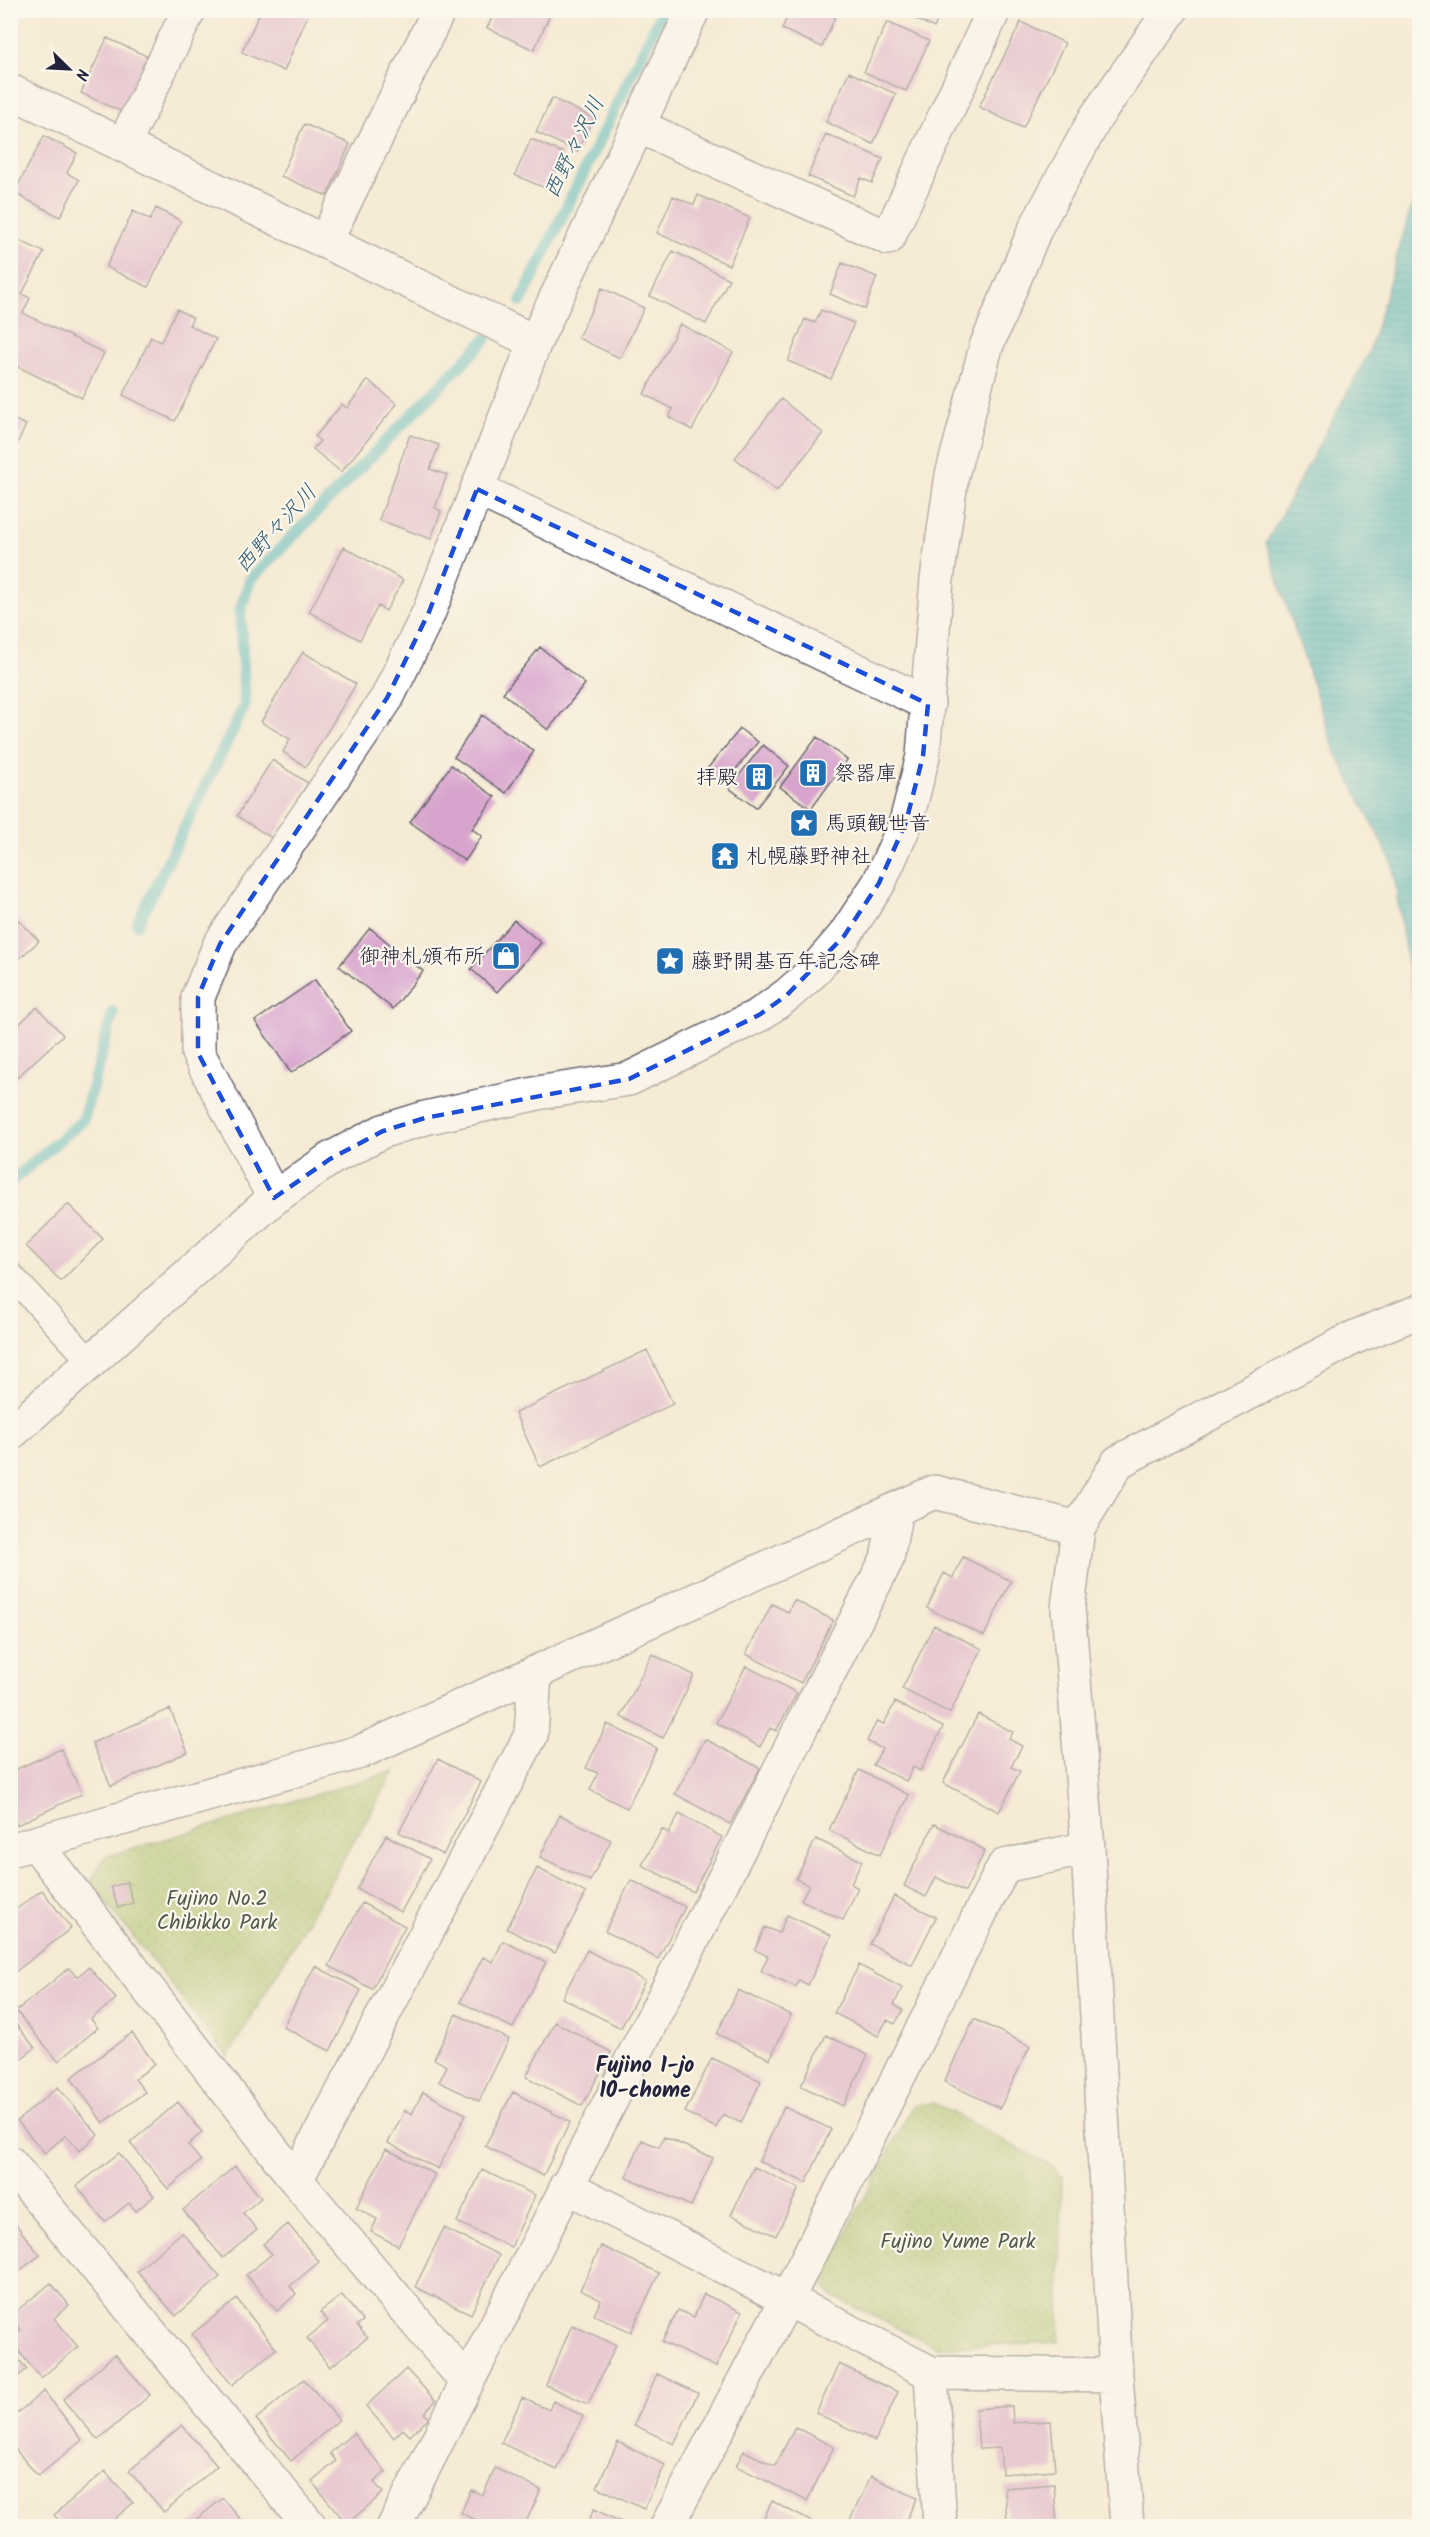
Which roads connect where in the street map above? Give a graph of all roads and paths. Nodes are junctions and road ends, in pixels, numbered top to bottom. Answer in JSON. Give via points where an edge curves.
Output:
{"nodes":[{"id":1,"x":189,"y":10,"type":"edge"},
{"id":2,"x":439,"y":10,"type":"edge"},
{"id":3,"x":693,"y":10,"type":"edge"},
{"id":4,"x":994,"y":10,"type":"edge"},
{"id":5,"x":1171,"y":10,"type":"edge"},
{"id":6,"x":10,"y":91,"type":"edge"},
{"id":7,"x":638,"y":126,"type":"junction"},
{"id":8,"x":123,"y":146,"type":"junction"},
{"id":9,"x":325,"y":242,"type":"junction"},
{"id":10,"x":535,"y":342,"type":"junction"},
{"id":11,"x":477,"y":489,"type":"junction"},
{"id":12,"x":928,"y":704,"type":"junction"},
{"id":13,"x":274,"y":1198,"type":"junction"},
{"id":14,"x":10,"y":1274,"type":"edge"},
{"id":15,"x":1419,"y":1311,"type":"edge"},
{"id":16,"x":91,"y":1362,"type":"junction"},
{"id":17,"x":10,"y":1434,"type":"edge"},
{"id":18,"x":896,"y":1509,"type":"junction"},
{"id":19,"x":1078,"y":1528,"type":"junction"},
{"id":20,"x":535,"y":1673,"type":"junction"},
{"id":21,"x":23,"y":1846,"type":"edge"},
{"id":22,"x":1088,"y":1848,"type":"junction"},
{"id":23,"x":10,"y":2163,"type":"edge"},
{"id":24,"x":296,"y":2180,"type":"junction"},
{"id":25,"x":566,"y":2186,"type":"junction"},
{"id":26,"x":787,"y":2299,"type":"junction"},
{"id":27,"x":931,"y":2373,"type":"junction"},
{"id":28,"x":1116,"y":2375,"type":"junction"},
{"id":29,"x":466,"y":2381,"type":"junction"},
{"id":30,"x":310,"y":2526,"type":"edge"},
{"id":31,"x":394,"y":2526,"type":"edge"},
{"id":32,"x":667,"y":2526,"type":"edge"},
{"id":33,"x":940,"y":2526,"type":"edge"},
{"id":34,"x":1127,"y":2526,"type":"edge"}],
"edges":[{"from":1,"to":8,"type":"street"},
{"from":2,"to":9,"type":"street"},
{"from":3,"to":7,"type":"street"},
{"from":4,"to":7,"type":"street","via":[[888,238]]},
{"from":5,"to":12,"type":"street","via":[[1085,137],[1036,227],[986,347],[952,475],[937,579]]},
{"from":6,"to":8,"type":"street"},
{"from":7,"to":10,"type":"street"},
{"from":8,"to":9,"type":"street"},
{"from":9,"to":10,"type":"street"},
{"from":10,"to":11,"type":"street"},
{"from":11,"to":12,"type":"street"},
{"from":11,"to":13,"type":"street","via":[[429,612],[387,698],[220,944],[198,997],[198,1053]]},
{"from":12,"to":13,"type":"street","via":[[923,756],[906,822],[879,883],[844,936],[787,995],[759,1015],[629,1079],[543,1092],[383,1131],[330,1159]]},
{"from":13,"to":16,"type":"street"},
{"from":14,"to":16,"type":"lane"},
{"from":15,"to":19,"type":"street","via":[[1355,1337],[1118,1462]]},
{"from":16,"to":17,"type":"street"},
{"from":18,"to":19,"type":"street","via":[[934,1492]]},
{"from":18,"to":20,"type":"street"},
{"from":18,"to":25,"type":"street","via":[[887,1559]]},
{"from":19,"to":22,"type":"street","via":[[1068,1608]]},
{"from":20,"to":21,"type":"street","via":[[360,1752]]},
{"from":20,"to":24,"type":"street","via":[[531,1735]]},
{"from":21,"to":24,"type":"street"},
{"from":22,"to":26,"type":"street","via":[[1004,1866]]},
{"from":22,"to":28,"type":"street"},
{"from":23,"to":30,"type":"street"},
{"from":24,"to":29,"type":"street"},
{"from":25,"to":26,"type":"street"},
{"from":25,"to":29,"type":"street"},
{"from":26,"to":27,"type":"street"},
{"from":26,"to":32,"type":"street"},
{"from":27,"to":28,"type":"street"},
{"from":27,"to":33,"type":"street"},
{"from":28,"to":34,"type":"street"},
{"from":29,"to":31,"type":"street"}]}
